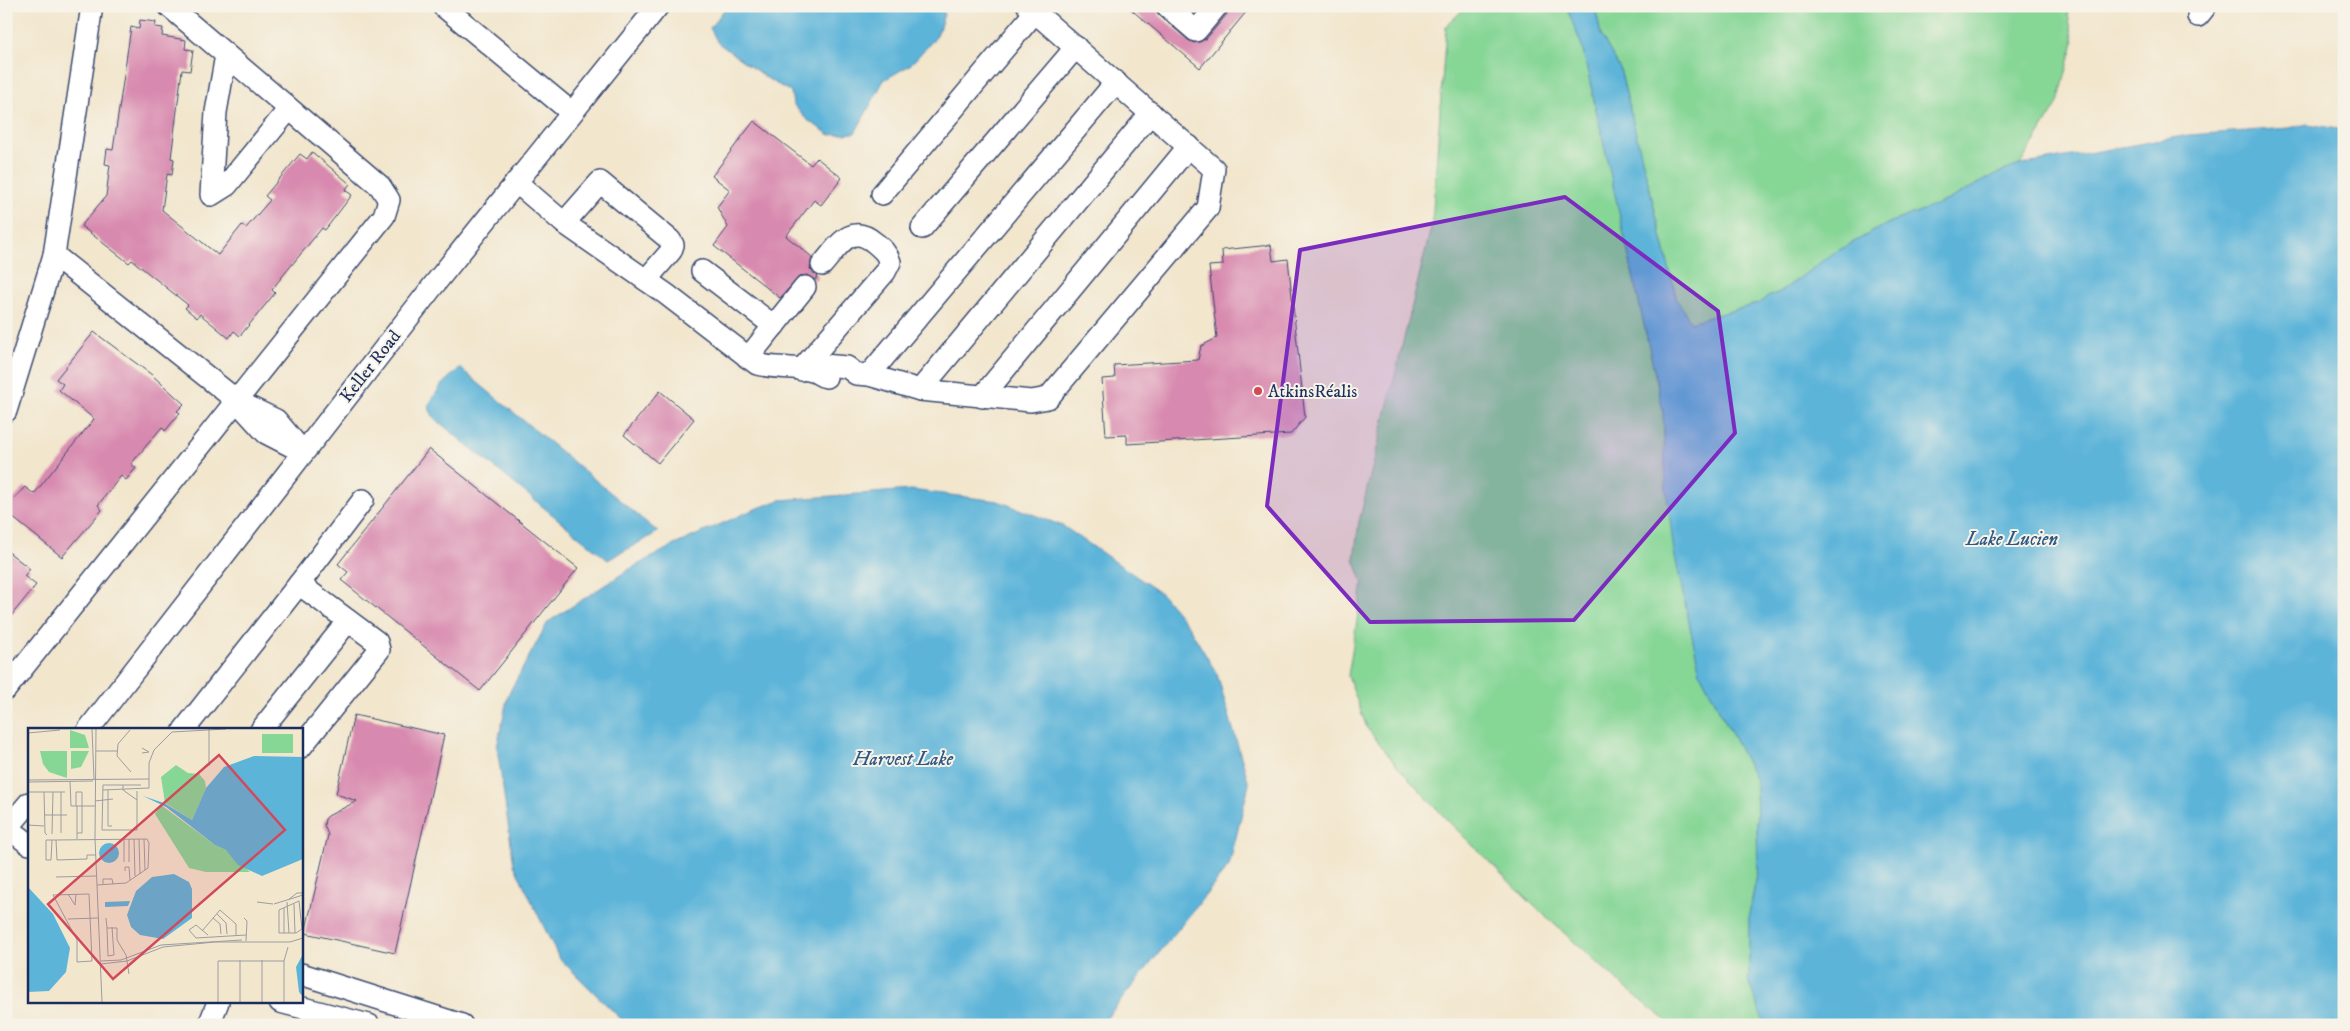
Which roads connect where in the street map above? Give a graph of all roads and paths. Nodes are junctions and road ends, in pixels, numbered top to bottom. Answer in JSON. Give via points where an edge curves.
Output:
{"nodes":[{"id":1,"x":92,"y":6,"type":"edge"},
{"id":2,"x":169,"y":6,"type":"edge"},
{"id":3,"x":443,"y":6,"type":"edge"},
{"id":4,"x":658,"y":6,"type":"edge"},
{"id":5,"x":1167,"y":6,"type":"edge"},
{"id":6,"x":1217,"y":6,"type":"edge"},
{"id":7,"x":1032,"y":9,"type":"edge"},
{"id":8,"x":1076,"y":47,"type":"junction"},
{"id":9,"x":226,"y":54,"type":"junction"},
{"id":10,"x":1116,"y":82,"type":"junction"},
{"id":11,"x":289,"y":109,"type":"junction"},
{"id":12,"x":571,"y":112,"type":"junction"},
{"id":13,"x":1151,"y":113,"type":"junction"},
{"id":14,"x":1189,"y":146,"type":"junction"},
{"id":15,"x":516,"y":182,"type":"junction"},
{"id":16,"x":882,"y":194,"type":"dead end"},
{"id":17,"x":564,"y":223,"type":"junction"},
{"id":18,"x":922,"y":228,"type":"dead end"},
{"id":19,"x":54,"y":255,"type":"junction"},
{"id":20,"x":822,"y":265,"type":"dead end"},
{"id":21,"x":702,"y":271,"type":"dead end"},
{"id":22,"x":646,"y":280,"type":"junction"},
{"id":23,"x":805,"y":287,"type":"dead end"},
{"id":24,"x":774,"y":326,"type":"junction"},
{"id":25,"x":748,"y":358,"type":"junction"},
{"id":26,"x":808,"y":370,"type":"junction"},
{"id":27,"x":863,"y":375,"type":"junction"},
{"id":28,"x":920,"y":390,"type":"junction"},
{"id":29,"x":982,"y":397,"type":"junction"},
{"id":30,"x":236,"y":400,"type":"junction"},
{"id":31,"x":6,"y":411,"type":"edge"},
{"id":32,"x":303,"y":452,"type":"junction"},
{"id":33,"x":363,"y":500,"type":"dead end"},
{"id":34,"x":300,"y":584,"type":"junction"},
{"id":35,"x":348,"y":621,"type":"junction"},
{"id":36,"x":6,"y":690,"type":"edge"},
{"id":37,"x":90,"y":728,"type":"edge"},
{"id":38,"x":186,"y":728,"type":"edge"},
{"id":39,"x":263,"y":728,"type":"edge"},
{"id":40,"x":302,"y":746,"type":"edge"},
{"id":41,"x":28,"y":805,"type":"edge"},
{"id":42,"x":7,"y":829,"type":"edge"},
{"id":43,"x":28,"y":843,"type":"edge"},
{"id":44,"x":302,"y":974,"type":"edge"},
{"id":45,"x":217,"y":1004,"type":"edge"},
{"id":46,"x":288,"y":1004,"type":"edge"},
{"id":47,"x":209,"y":1025,"type":"edge"},
{"id":48,"x":369,"y":1025,"type":"edge"},
{"id":49,"x":462,"y":1025,"type":"edge"}],
"edges":[{"from":1,"to":19,"type":"street"},
{"from":2,"to":9,"type":"street"},
{"from":3,"to":12,"type":"street"},
{"from":4,"to":12,"type":"street","name":"Keller Road"},
{"from":5,"to":6,"type":"street","via":[[1196,31]]},
{"from":7,"to":8,"type":"street"},
{"from":7,"to":16,"type":"street"},
{"from":8,"to":10,"type":"street"},
{"from":8,"to":18,"type":"street"},
{"from":9,"to":11,"type":"street"},
{"from":9,"to":11,"type":"street","via":[[216,112],[211,195],[227,185]]},
{"from":10,"to":13,"type":"street"},
{"from":10,"to":27,"type":"street"},
{"from":11,"to":30,"type":"street","via":[[380,186],[389,200],[384,216]]},
{"from":12,"to":15,"type":"street","name":"Keller Road"},
{"from":13,"to":14,"type":"street"},
{"from":13,"to":28,"type":"street"},
{"from":14,"to":29,"type":"street"},
{"from":14,"to":29,"type":"street","via":[[1214,169],[1208,208],[1048,398],[1031,401]]},
{"from":15,"to":17,"type":"street"},
{"from":15,"to":32,"type":"street","name":"Keller Road"},
{"from":17,"to":22,"type":"street"},
{"from":17,"to":22,"type":"street","via":[[600,182],[673,245]]},
{"from":19,"to":30,"type":"street"},
{"from":19,"to":31,"type":"street"},
{"from":20,"to":26,"type":"street","via":[[848,237],[860,234],[883,250],[890,262]]},
{"from":21,"to":24,"type":"street"},
{"from":22,"to":25,"type":"street"},
{"from":23,"to":24,"type":"street"},
{"from":24,"to":25,"type":"street"},
{"from":25,"to":26,"type":"street","via":[[768,367]]},
{"from":26,"to":27,"type":"street","via":[[820,376],[847,379]]},
{"from":27,"to":28,"type":"street"},
{"from":28,"to":29,"type":"street"},
{"from":30,"to":32,"type":"street","via":[[266,433]]},
{"from":30,"to":36,"type":"street"},
{"from":32,"to":37,"type":"street","name":"Keller Road"},
{"from":33,"to":34,"type":"street"},
{"from":34,"to":35,"type":"street"},
{"from":34,"to":38,"type":"street"},
{"from":35,"to":39,"type":"street"},
{"from":35,"to":40,"type":"street","via":[[377,642],[379,650]]},
{"from":41,"to":42,"type":"street"},
{"from":42,"to":43,"type":"street"},
{"from":44,"to":49,"type":"street"},
{"from":45,"to":47,"type":"street"},
{"from":46,"to":48,"type":"street"}]}
